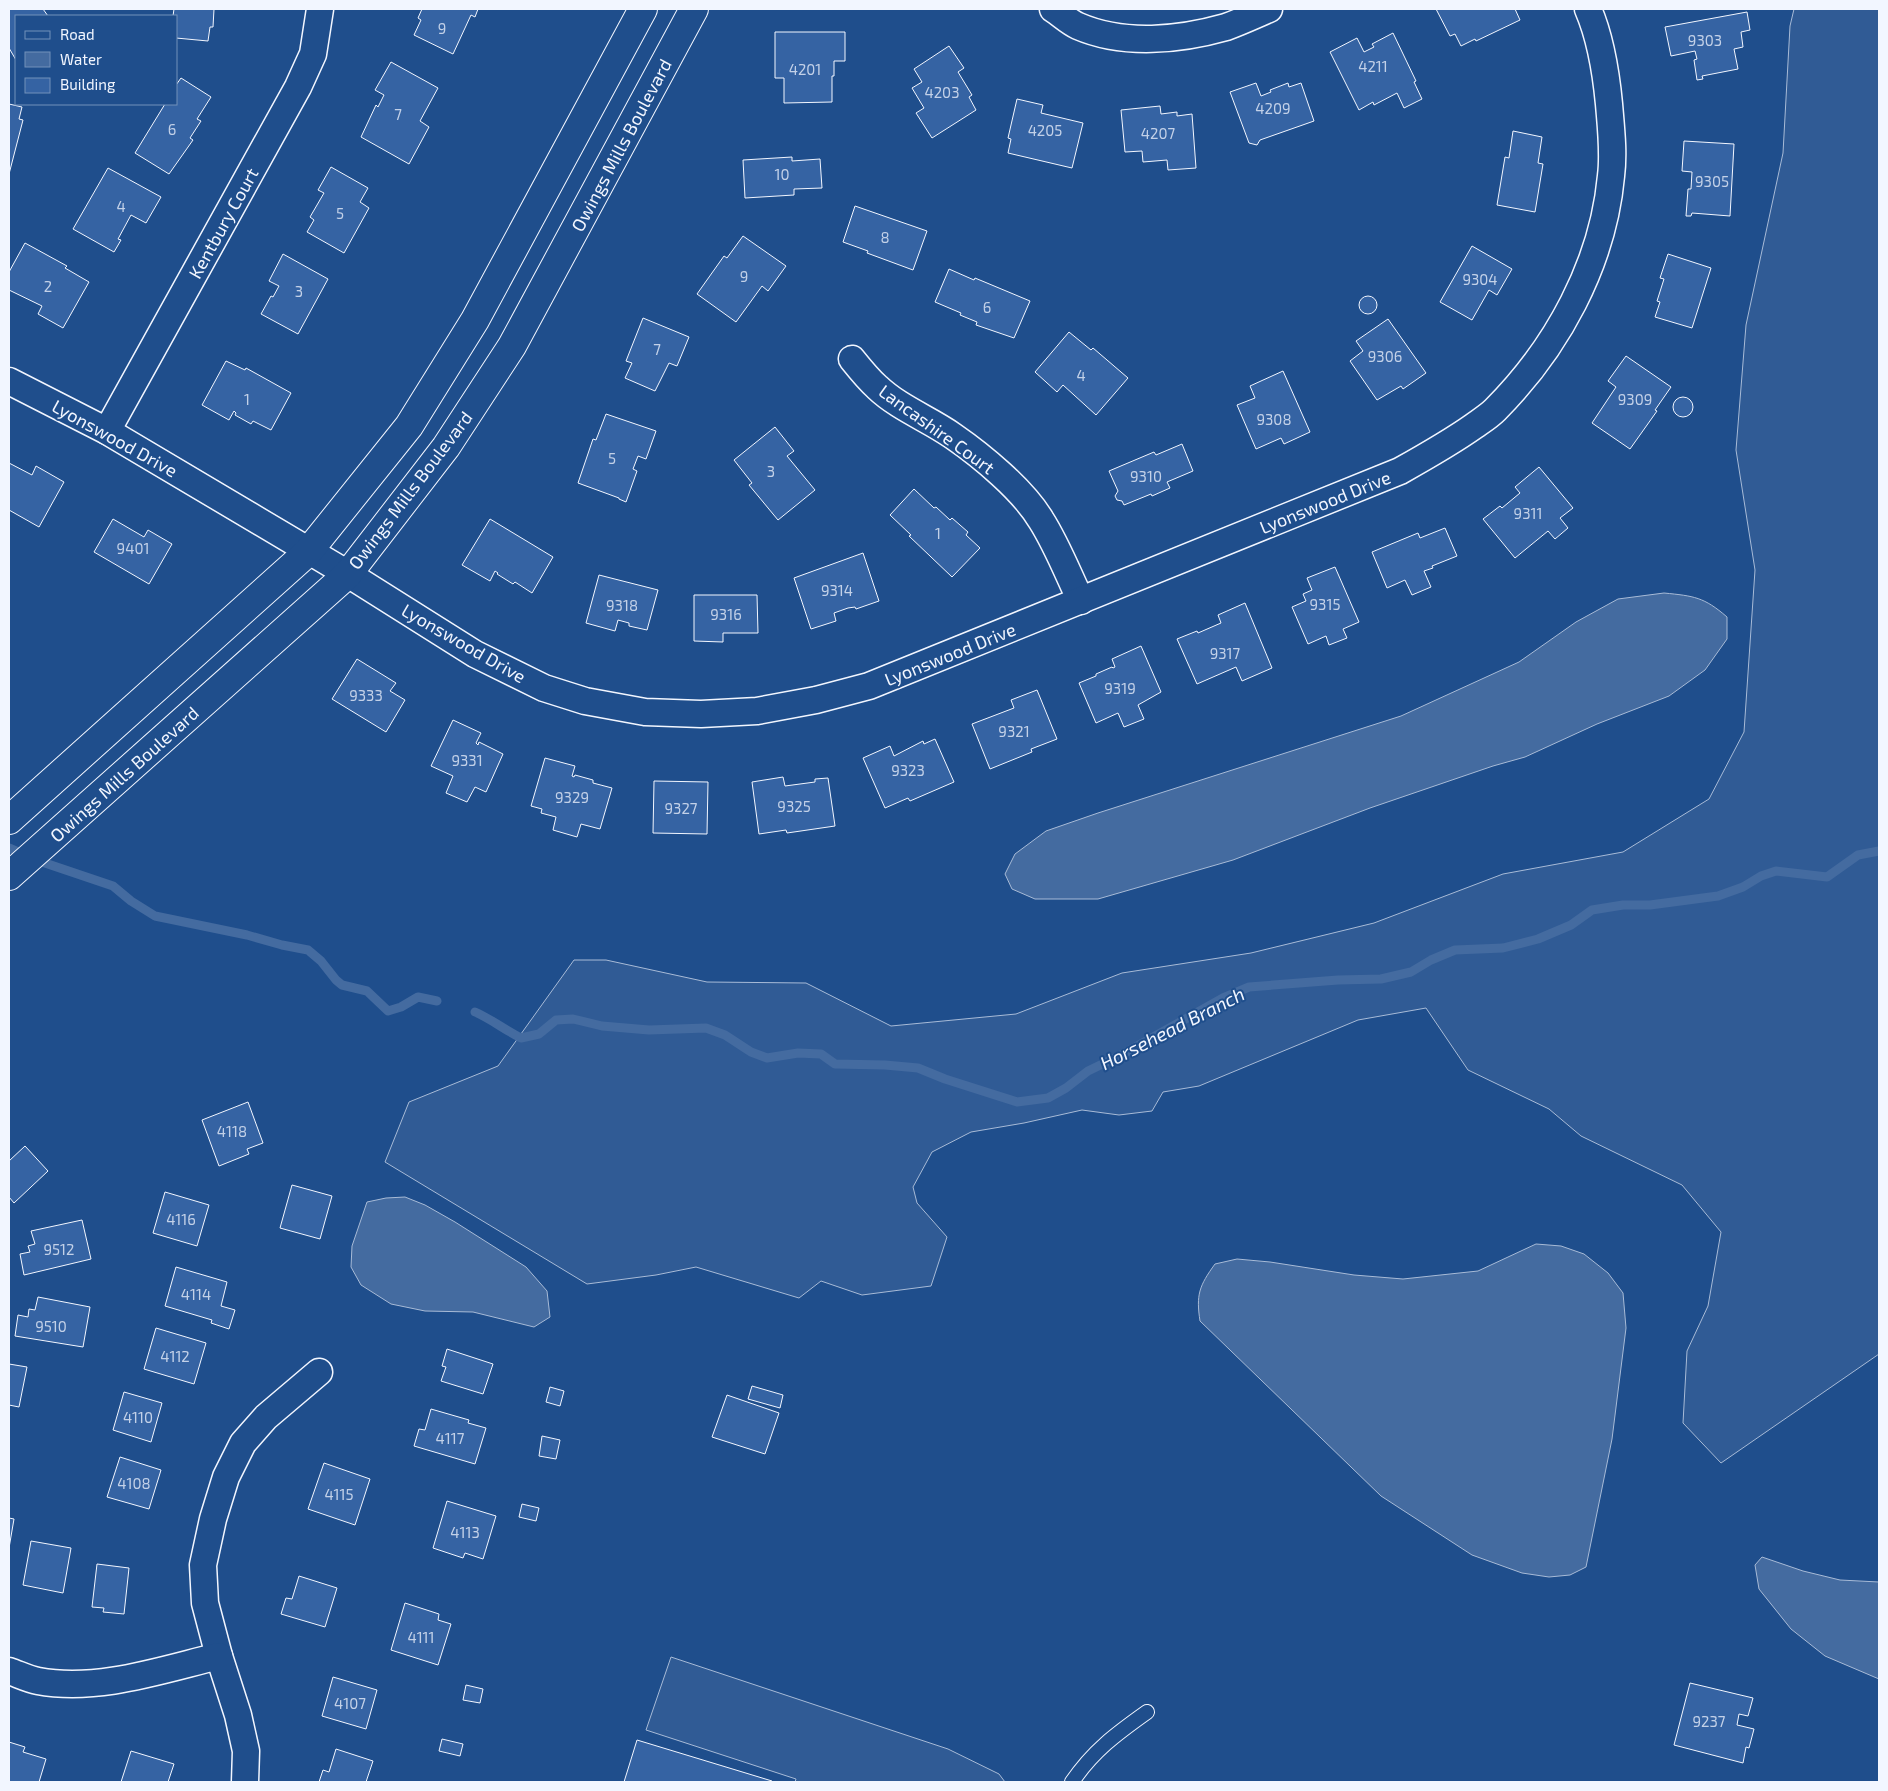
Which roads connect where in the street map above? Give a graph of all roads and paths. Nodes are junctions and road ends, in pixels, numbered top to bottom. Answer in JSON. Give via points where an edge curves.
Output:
{"nodes":[{"id":1,"x":320,"y":9,"type":"edge"},
{"id":2,"x":643,"y":9,"type":"edge"},
{"id":3,"x":694,"y":9,"type":"edge"},
{"id":4,"x":1053,"y":9,"type":"edge"},
{"id":5,"x":1269,"y":9,"type":"edge"},
{"id":6,"x":1588,"y":9,"type":"edge"},
{"id":7,"x":852,"y":359,"type":"dead end"},
{"id":8,"x":9,"y":381,"type":"edge"},
{"id":9,"x":107,"y":431,"type":"junction"},
{"id":10,"x":308,"y":552,"type":"junction"},
{"id":11,"x":348,"y":574,"type":"junction"},
{"id":12,"x":1081,"y":602,"type":"junction"},
{"id":13,"x":9,"y":820,"type":"edge"},
{"id":14,"x":9,"y":876,"type":"edge"},
{"id":15,"x":319,"y":1372,"type":"dead end"},
{"id":16,"x":219,"y":1656,"type":"junction"},
{"id":17,"x":9,"y":1671,"type":"edge"},
{"id":18,"x":1147,"y":1712,"type":"dead end"},
{"id":19,"x":245,"y":1782,"type":"edge"},
{"id":20,"x":1072,"y":1782,"type":"edge"}],
"edges":[{"from":1,"to":9,"type":"street","name":"Kentbury Court","via":[[313,54],[298,87]]},
{"from":2,"to":10,"type":"main road","via":[[470,328],[409,426]]},
{"from":3,"to":11,"type":"main road","name":"Owings Mills Boulevard","via":[[512,346],[446,447]]},
{"from":4,"to":5,"type":"street","via":[[1077,26],[1109,35],[1149,39],[1227,26]]},
{"from":6,"to":12,"type":"street","name":"Lyonswood Drive","via":[[1606,72],[1612,175],[1603,228],[1584,280],[1560,328],[1529,372],[1494,411],[1450,443],[1400,471]]},
{"from":7,"to":12,"type":"street","name":"Lancashire Court","via":[[878,388],[953,436],[1017,491],[1040,517]]},
{"from":8,"to":9,"type":"street","name":"Lyonswood Drive"},
{"from":9,"to":10,"type":"street","name":"Lyonswood Drive"},
{"from":10,"to":11,"type":"street","name":"Lyonswood Drive"},
{"from":10,"to":13,"type":"main road"},
{"from":11,"to":12,"type":"street","name":"Lyonswood Drive","via":[[475,654],[544,688],[585,701],[655,713],[757,710],[816,700],[869,686]]},
{"from":11,"to":14,"type":"main road","name":"Owings Mills Boulevard"},
{"from":15,"to":16,"type":"street","via":[[266,1417],[243,1443],[226,1476],[203,1566],[204,1603]]},
{"from":16,"to":17,"type":"street","via":[[118,1680],[73,1684],[37,1681]]},
{"from":16,"to":19,"type":"street","via":[[246,1751]]},
{"from":18,"to":20,"type":"lane","via":[[1115,1734],[1086,1762]]}]}
